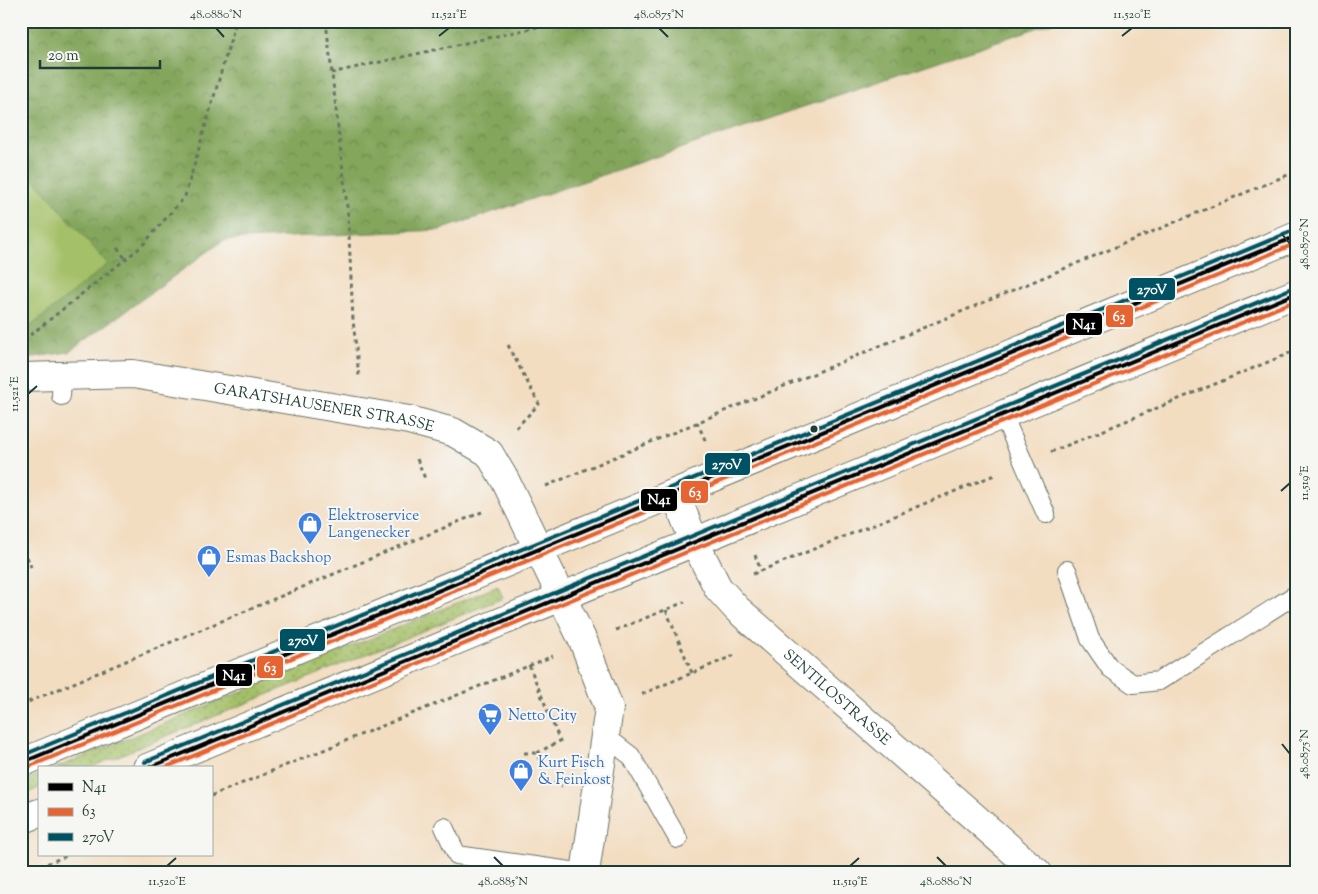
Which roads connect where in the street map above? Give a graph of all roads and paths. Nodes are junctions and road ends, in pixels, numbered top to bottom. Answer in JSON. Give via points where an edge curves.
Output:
{"nodes":[{"id":1,"x":236,"y":21,"type":"edge"},
{"id":2,"x":326,"y":21,"type":"edge"},
{"id":3,"x":564,"y":21,"type":"edge"},
{"id":4,"x":331,"y":72,"type":"junction"},
{"id":5,"x":1297,"y":171,"type":"edge"},
{"id":6,"x":1297,"y":236,"type":"edge"},
{"id":7,"x":117,"y":248,"type":"dead end"},
{"id":8,"x":126,"y":259,"type":"junction"},
{"id":9,"x":1297,"y":293,"type":"edge"},
{"id":10,"x":21,"y":342,"type":"edge"},
{"id":11,"x":508,"y":345,"type":"dead end"},
{"id":12,"x":21,"y":377,"type":"edge"},
{"id":13,"x":362,"y":413,"type":"junction"},
{"id":14,"x":1003,"y":415,"type":"junction"},
{"id":15,"x":518,"y":426,"type":"dead end"},
{"id":16,"x":675,"y":493,"type":"junction"},
{"id":17,"x":514,"y":499,"type":"junction"},
{"id":18,"x":1046,"y":514,"type":"dead end"},
{"id":19,"x":694,"y":541,"type":"junction"},
{"id":20,"x":21,"y":542,"type":"edge"},
{"id":21,"x":544,"y":560,"type":"junction"},
{"id":22,"x":31,"y":567,"type":"dead end"},
{"id":23,"x":1067,"y":570,"type":"dead end"},
{"id":24,"x":1295,"y":595,"type":"dead end"},
{"id":25,"x":561,"y":596,"type":"junction"},
{"id":26,"x":666,"y":610,"type":"dead end"},
{"id":27,"x":772,"y":639,"type":"junction"},
{"id":28,"x":530,"y":665,"type":"dead end"},
{"id":29,"x":692,"y":673,"type":"junction"},
{"id":30,"x":21,"y":705,"type":"edge"},
{"id":31,"x":609,"y":708,"type":"junction"},
{"id":32,"x":605,"y":736,"type":"junction"},
{"id":33,"x":524,"y":753,"type":"dead end"},
{"id":34,"x":536,"y":753,"type":"junction"},
{"id":35,"x":21,"y":763,"type":"edge"},
{"id":36,"x":152,"y":766,"type":"edge"},
{"id":37,"x":596,"y":798,"type":"junction"},
{"id":38,"x":38,"y":813,"type":"edge"},
{"id":39,"x":21,"y":820,"type":"edge"},
{"id":40,"x":444,"y":828,"type":"dead end"},
{"id":41,"x":678,"y":839,"type":"dead end"},
{"id":42,"x":66,"y":856,"type":"edge"},
{"id":43,"x":25,"y":873,"type":"edge"},
{"id":44,"x":585,"y":873,"type":"edge"},
{"id":45,"x":1038,"y":873,"type":"edge"}],
"edges":[{"from":1,"to":8,"type":"path","via":[[185,196],[142,246]]},
{"from":2,"to":4,"type":"path"},
{"from":3,"to":4,"type":"path"},
{"from":4,"to":13,"type":"path","via":[[348,215]]},
{"from":5,"to":17,"type":"path"},
{"from":6,"to":16,"type":"street"},
{"from":7,"to":8,"type":"path"},
{"from":8,"to":10,"type":"path"},
{"from":9,"to":14,"type":"street"},
{"from":11,"to":15,"type":"path","via":[[539,404]]},
{"from":12,"to":13,"type":"street","name":"GARATSHAUSENER STRASSE","via":[[62,387],[133,374]]},
{"from":13,"to":17,"type":"street","name":"GARATSHAUSENER STRASSE","via":[[408,420],[453,432],[489,453]]},
{"from":14,"to":18,"type":"lane"},
{"from":14,"to":19,"type":"street"},
{"from":16,"to":19,"type":"street","name":"SENTILOSTRASSE"},
{"from":16,"to":21,"type":"street"},
{"from":17,"to":21,"type":"street","name":"GARATSHAUSENER STRASSE"},
{"from":17,"to":30,"type":"path"},
{"from":19,"to":25,"type":"street"},
{"from":19,"to":27,"type":"street","name":"SENTILOSTRASSE","via":[[718,588]]},
{"from":20,"to":22,"type":"path"},
{"from":21,"to":25,"type":"street","name":"GARATSHAUSENER STRASSE"},
{"from":21,"to":35,"type":"street"},
{"from":23,"to":24,"type":"lane","via":[[1090,639],[1110,668],[1133,684],[1159,681]]},
{"from":25,"to":31,"type":"street","name":"GARATSHAUSENER STRASSE","via":[[584,643]]},
{"from":25,"to":36,"type":"street"},
{"from":26,"to":29,"type":"path"},
{"from":27,"to":29,"type":"path"},
{"from":27,"to":45,"type":"street","name":"SENTILOSTRASSE"},
{"from":28,"to":34,"type":"path","via":[[560,741]]},
{"from":29,"to":31,"type":"path"},
{"from":31,"to":32,"type":"street"},
{"from":32,"to":37,"type":"street"},
{"from":32,"to":41,"type":"lane","via":[[631,756]]},
{"from":33,"to":34,"type":"path"},
{"from":34,"to":37,"type":"path","via":[[547,780]]},
{"from":37,"to":44,"type":"street"},
{"from":38,"to":39,"type":"street"},
{"from":40,"to":44,"type":"lane","via":[[457,855]]},
{"from":42,"to":43,"type":"path"}]}
